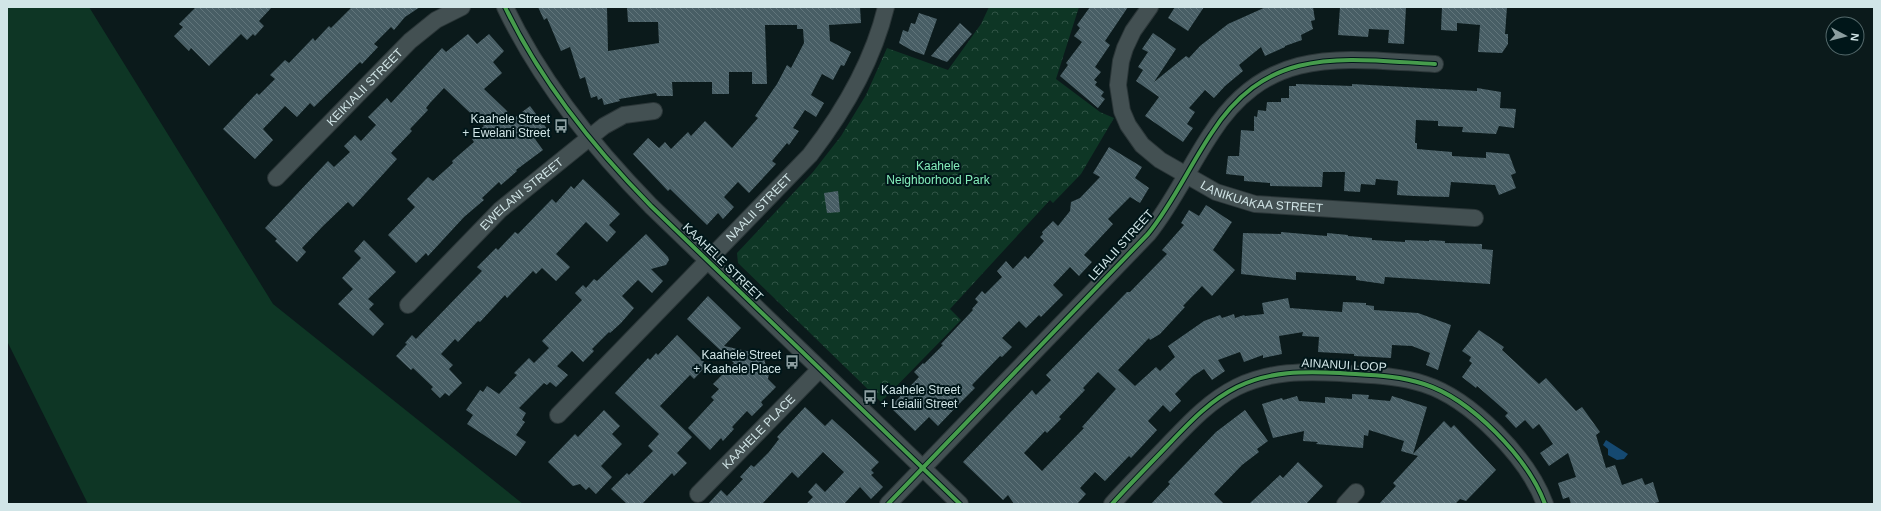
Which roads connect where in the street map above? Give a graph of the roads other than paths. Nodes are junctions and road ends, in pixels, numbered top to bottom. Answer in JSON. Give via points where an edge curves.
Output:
{"nodes":[{"id":1,"x":462,"y":7,"type":"edge"},
{"id":2,"x":505,"y":7,"type":"edge"},
{"id":3,"x":886,"y":7,"type":"edge"},
{"id":4,"x":1150,"y":7,"type":"edge"},
{"id":5,"x":1435,"y":64,"type":"dead end"},
{"id":6,"x":654,"y":111,"type":"dead end"},
{"id":7,"x":589,"y":138,"type":"junction"},
{"id":8,"x":1186,"y":175,"type":"junction"},
{"id":9,"x":276,"y":178,"type":"dead end"},
{"id":10,"x":1475,"y":218,"type":"dead end"},
{"id":11,"x":708,"y":261,"type":"junction"},
{"id":12,"x":408,"y":305,"type":"dead end"},
{"id":13,"x":820,"y":369,"type":"junction"},
{"id":14,"x":558,"y":415,"type":"dead end"},
{"id":15,"x":923,"y":468,"type":"junction"},
{"id":16,"x":1356,"y":492,"type":"dead end"},
{"id":17,"x":698,"y":494,"type":"dead end"},
{"id":18,"x":888,"y":504,"type":"edge"},
{"id":19,"x":960,"y":504,"type":"edge"},
{"id":20,"x":1112,"y":504,"type":"edge"},
{"id":21,"x":1345,"y":504,"type":"edge"},
{"id":22,"x":1545,"y":504,"type":"edge"}],
"edges":[{"from":1,"to":9,"type":"street","name":"KEIKIALII STREET","via":[[436,20],[410,41]]},
{"from":2,"to":7,"type":"street","name":"KAAHELE STREET","via":[[542,72]]},
{"from":3,"to":11,"type":"street","name":"NAALII STREET","via":[[876,41],[827,133],[810,155]]},
{"from":4,"to":8,"type":"street","name":"LANIKUAKAA STREET","via":[[1133,31],[1125,48],[1118,74],[1119,97],[1128,125],[1142,145],[1160,160]]},
{"from":5,"to":8,"type":"street","name":"LEIALII STREET","via":[[1341,59],[1316,61],[1281,71],[1252,88],[1232,106],[1210,134]]},
{"from":6,"to":7,"type":"street","name":"EWELANI STREET","via":[[632,113],[616,118]]},
{"from":7,"to":11,"type":"street","name":"KAAHELE STREET","via":[[628,183]]},
{"from":7,"to":12,"type":"street","name":"EWELANI STREET","via":[[500,210]]},
{"from":8,"to":10,"type":"street","name":"LANIKUAKAA STREET","via":[[1216,192],[1255,204]]},
{"from":8,"to":15,"type":"street","name":"LEIALII STREET","via":[[1169,206],[1148,234]]},
{"from":11,"to":13,"type":"street","name":"KAAHELE STREET"},
{"from":11,"to":14,"type":"street","name":"NAALII STREET"},
{"from":13,"to":15,"type":"street","name":"KAAHELE STREET"},
{"from":13,"to":17,"type":"street","name":"KAAHELE PLACE"},
{"from":15,"to":18,"type":"street","name":"LEIALII STREET"},
{"from":15,"to":19,"type":"street","name":"KAAHELE STREET"},
{"from":16,"to":21,"type":"street"},
{"from":20,"to":22,"type":"street","name":"AINANUI LOOP","via":[[1197,415],[1218,398],[1266,376],[1302,372],[1405,379],[1426,384],[1451,397],[1480,418],[1520,459]]}]}
